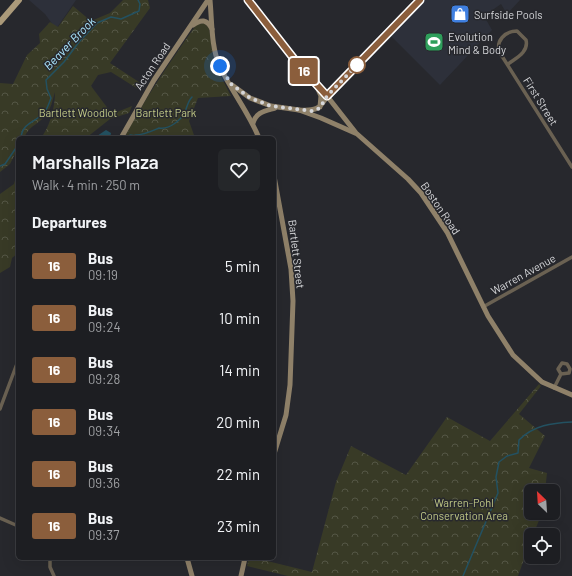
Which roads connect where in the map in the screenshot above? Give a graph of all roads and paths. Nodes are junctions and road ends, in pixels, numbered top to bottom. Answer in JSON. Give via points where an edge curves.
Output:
{"nodes":[{"id":1,"x":19,"y":0,"type":"edge"},
{"id":2,"x":209,"y":0,"type":"edge"},
{"id":3,"x":248,"y":0,"type":"edge"},
{"id":4,"x":420,"y":0,"type":"edge"},
{"id":5,"x":0,"y":22,"type":"edge"},
{"id":6,"x":191,"y":27,"type":"junction"},
{"id":7,"x":213,"y":31,"type":"junction"},
{"id":8,"x":508,"y":64,"type":"junction"},
{"id":9,"x":231,"y":84,"type":"junction"},
{"id":10,"x":316,"y":85,"type":"junction"},
{"id":11,"x":327,"y":96,"type":"junction"},
{"id":12,"x":278,"y":108,"type":"junction"},
{"id":13,"x":320,"y":108,"type":"junction"},
{"id":14,"x":299,"y":110,"type":"junction"},
{"id":15,"x":253,"y":123,"type":"junction"},
{"id":16,"x":356,"y":134,"type":"junction"},
{"id":17,"x":122,"y":136,"type":"edge"},
{"id":18,"x":258,"y":136,"type":"edge"},
{"id":19,"x":572,"y":167,"type":"edge"},
{"id":20,"x":276,"y":187,"type":"edge"},
{"id":21,"x":572,"y":257,"type":"edge"},
{"id":22,"x":483,"y":307,"type":"junction"},
{"id":23,"x":16,"y":366,"type":"edge"},
{"id":24,"x":561,"y":374,"type":"dead end"},
{"id":25,"x":554,"y":389,"type":"junction"},
{"id":26,"x":572,"y":395,"type":"edge"},
{"id":27,"x":0,"y":409,"type":"edge"},
{"id":28,"x":276,"y":448,"type":"edge"},
{"id":29,"x":0,"y":518,"type":"edge"},
{"id":30,"x":16,"y":525,"type":"edge"},
{"id":31,"x":50,"y":560,"type":"edge"},
{"id":32,"x":188,"y":560,"type":"edge"},
{"id":33,"x":245,"y":560,"type":"edge"},
{"id":34,"x":54,"y":576,"type":"edge"},
{"id":35,"x":192,"y":576,"type":"edge"},
{"id":36,"x":241,"y":576,"type":"edge"}],
"edges":[{"from":1,"to":5,"type":"main road"},
{"from":2,"to":6,"type":"main road","name":"Acton Road"},
{"from":2,"to":7,"type":"main road"},
{"from":3,"to":10,"type":"main road","name":"Boston Road"},
{"from":4,"to":11,"type":"main road"},
{"from":6,"to":7,"type":"main road","via":[[197,22],[204,21],[210,24]]},
{"from":6,"to":17,"type":"main road","name":"Acton Road","via":[[150,85]]},
{"from":7,"to":9,"type":"main road","via":[[220,66]]},
{"from":8,"to":8,"type":"street","name":"First Street","via":[[498,44],[502,38],[515,31],[522,34],[526,40],[526,50]]},
{"from":8,"to":19,"type":"street","name":"First Street"},
{"from":9,"to":12,"type":"main road","via":[[250,98]]},
{"from":9,"to":15,"type":"main road"},
{"from":10,"to":11,"type":"main road","name":"Boston Road"},
{"from":10,"to":13,"type":"main road","via":[[321,96]]},
{"from":11,"to":13,"type":"main road"},
{"from":11,"to":16,"type":"main road","name":"Boston Road"},
{"from":12,"to":14,"type":"main road"},
{"from":12,"to":15,"type":"main road","via":[[258,113]]},
{"from":13,"to":14,"type":"main road","via":[[312,111]]},
{"from":14,"to":16,"type":"main road"},
{"from":15,"to":18,"type":"main road"},
{"from":16,"to":22,"type":"main road","name":"Boston Road","via":[[421,193],[448,232]]},
{"from":20,"to":28,"type":"main road","name":"Bartlett Street","via":[[291,269],[293,301],[290,385],[286,415]]},
{"from":21,"to":22,"type":"street","name":"Warren Avenue"},
{"from":22,"to":25,"type":"main road","name":"Boston Road","via":[[513,355],[535,377]]},
{"from":23,"to":27,"type":"street"},
{"from":24,"to":25,"type":"street"},
{"from":25,"to":26,"type":"main road","name":"Boston Road"},
{"from":29,"to":30,"type":"street"},
{"from":31,"to":34,"type":"street"},
{"from":32,"to":35,"type":"main road"},
{"from":33,"to":36,"type":"main road"}]}
